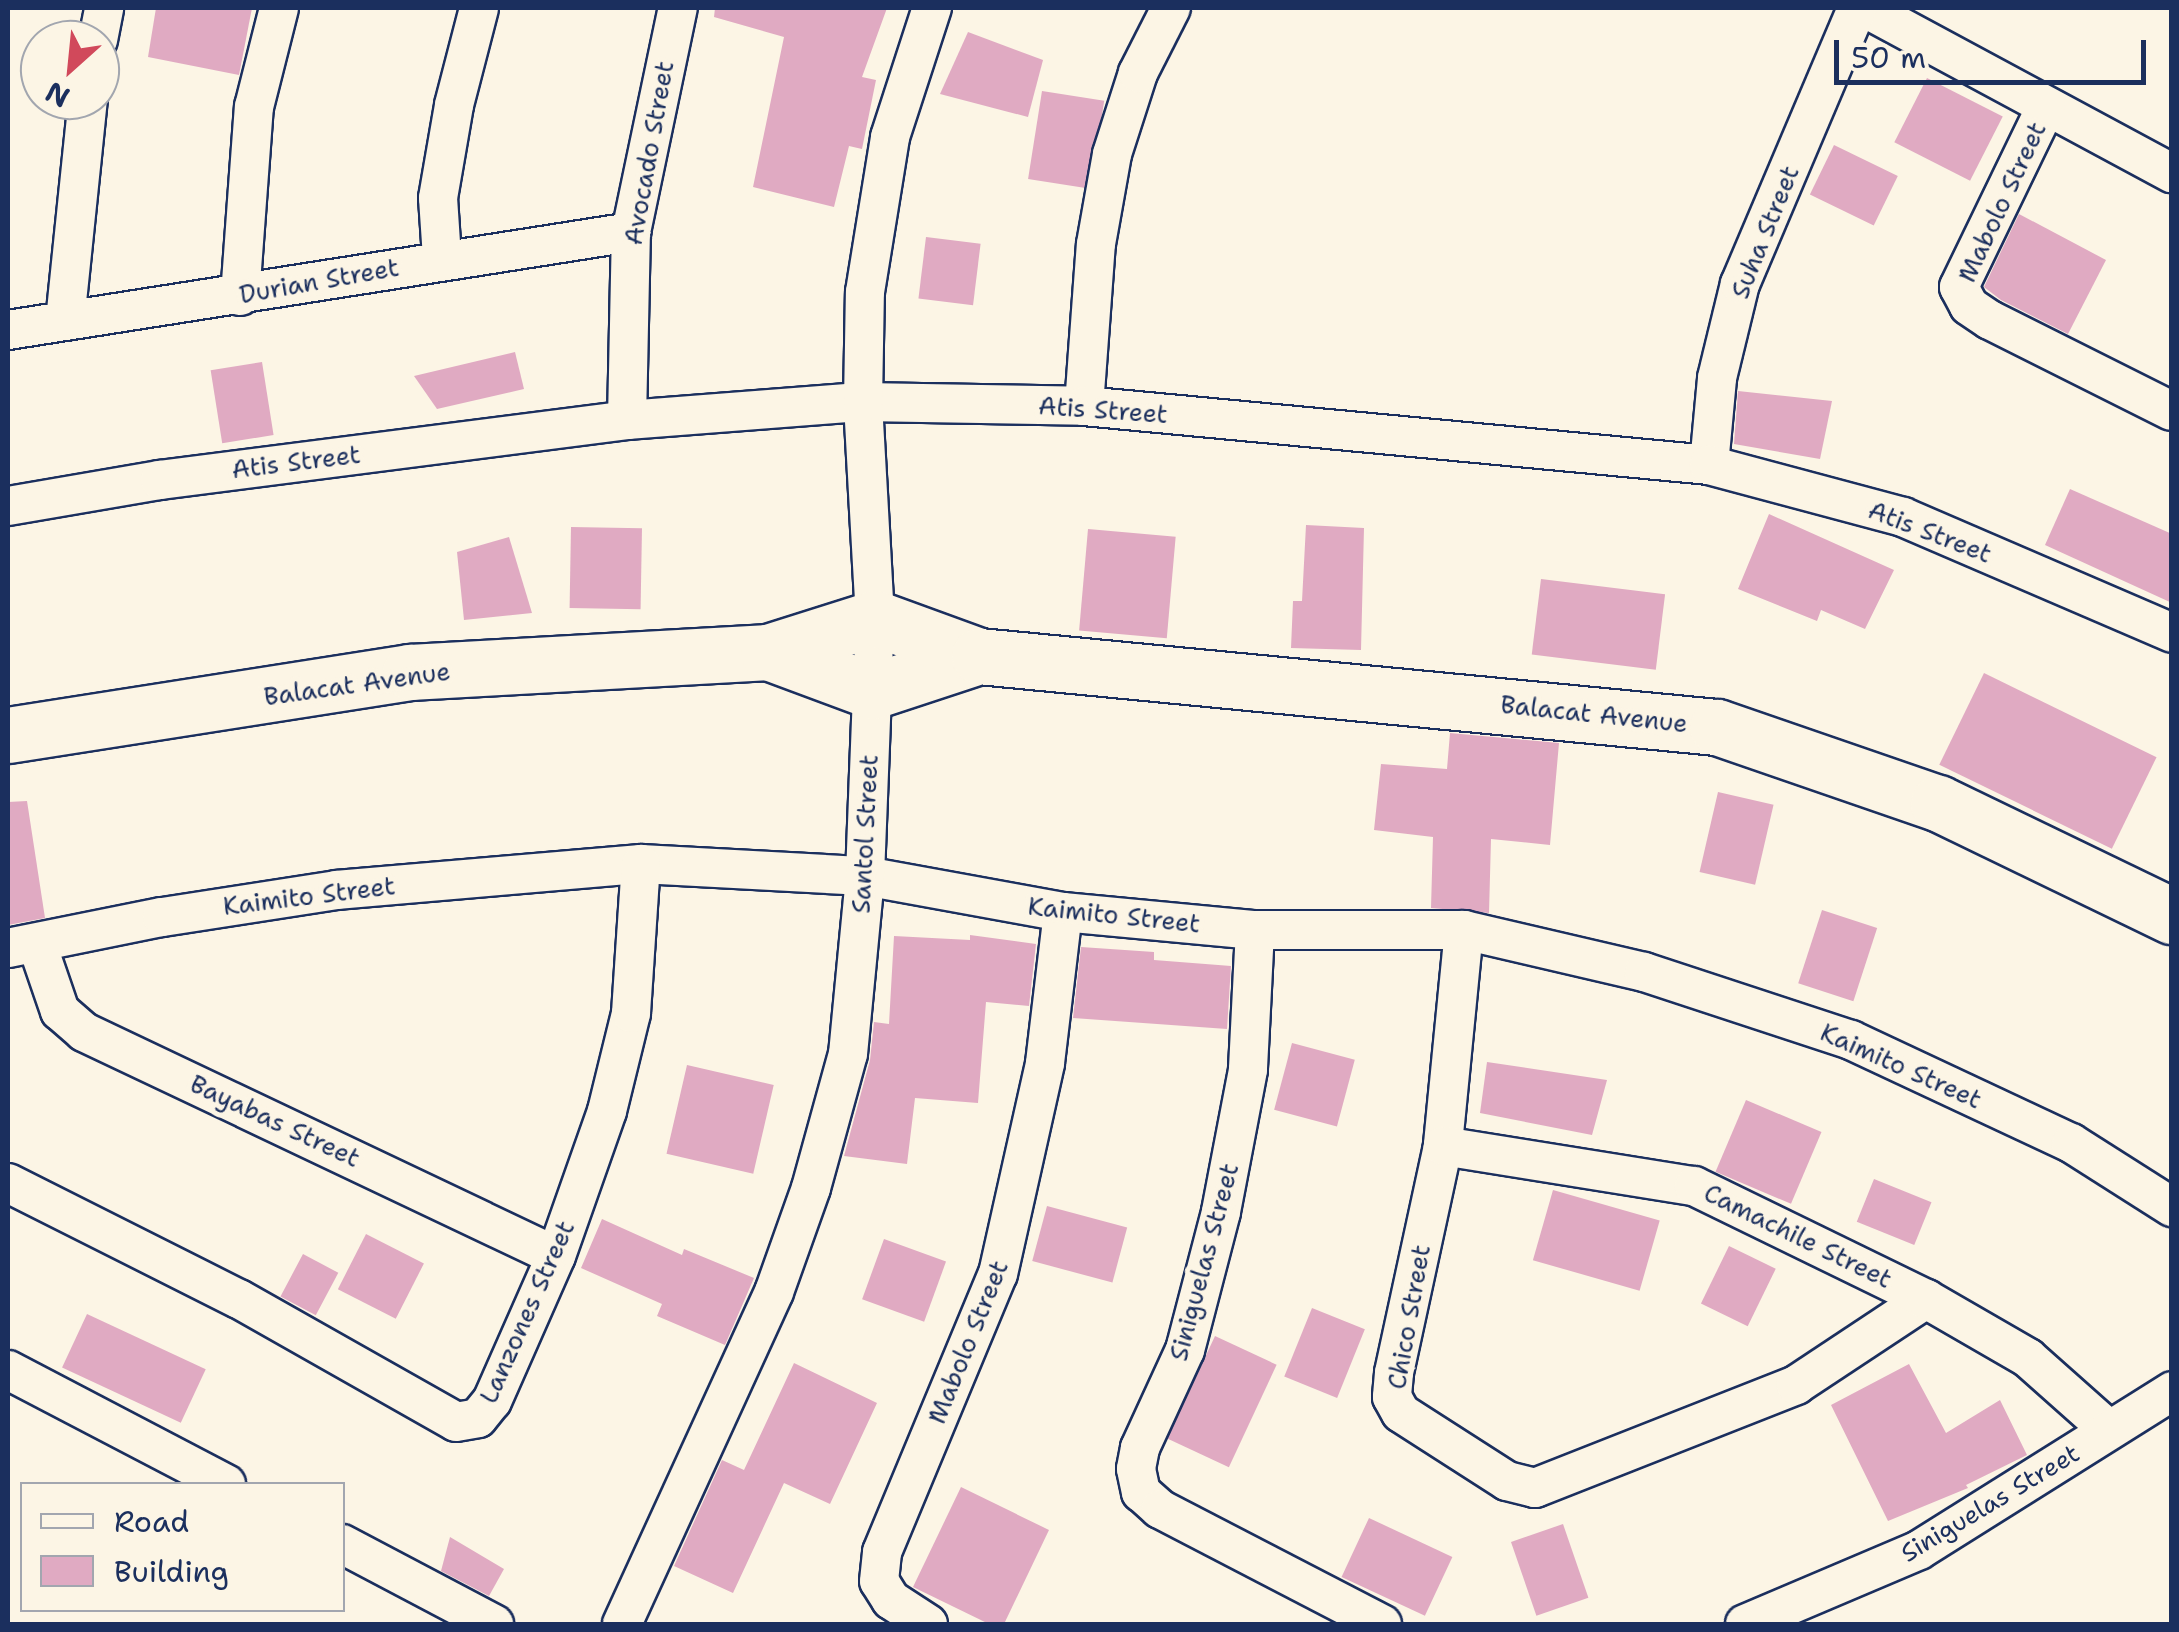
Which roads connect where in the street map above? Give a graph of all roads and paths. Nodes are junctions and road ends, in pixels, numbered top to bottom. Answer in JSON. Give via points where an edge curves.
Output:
{"nodes":[{"id":1,"x":278,"y":8,"type":"edge"},
{"id":2,"x":479,"y":8,"type":"edge"},
{"id":3,"x":678,"y":8,"type":"edge"},
{"id":4,"x":932,"y":8,"type":"edge"},
{"id":5,"x":1172,"y":8,"type":"edge"},
{"id":6,"x":1857,"y":8,"type":"edge"},
{"id":7,"x":1866,"y":8,"type":"edge"},
{"id":8,"x":2046,"y":107,"type":"junction"},
{"id":9,"x":86,"y":120,"type":"edge"},
{"id":10,"x":2172,"y":173,"type":"edge"},
{"id":11,"x":631,"y":232,"type":"junction"},
{"id":12,"x":442,"y":258,"type":"junction"},
{"id":13,"x":240,"y":296,"type":"junction"},
{"id":14,"x":65,"y":321,"type":"junction"},
{"id":15,"x":8,"y":330,"type":"edge"},
{"id":16,"x":863,"y":402,"type":"junction"},
{"id":17,"x":1084,"y":406,"type":"junction"},
{"id":18,"x":2172,"y":411,"type":"edge"},
{"id":19,"x":627,"y":420,"type":"junction"},
{"id":20,"x":1709,"y":465,"type":"junction"},
{"id":21,"x":8,"y":506,"type":"edge"},
{"id":22,"x":876,"y":618,"type":"junction"},
{"id":23,"x":2172,"y":633,"type":"edge"},
{"id":24,"x":768,"y":652,"type":"junction"},
{"id":25,"x":979,"y":656,"type":"junction"},
{"id":26,"x":873,"y":692,"type":"junction"},
{"id":27,"x":8,"y":735,"type":"edge"},
{"id":28,"x":641,"y":864,"type":"junction"},
{"id":29,"x":865,"y":876,"type":"junction"},
{"id":30,"x":1062,"y":912,"type":"junction"},
{"id":31,"x":2172,"y":916,"type":"edge"},
{"id":32,"x":1255,"y":930,"type":"junction"},
{"id":33,"x":1464,"y":930,"type":"junction"},
{"id":34,"x":22,"y":946,"type":"edge"},
{"id":35,"x":1443,"y":1146,"type":"junction"},
{"id":36,"x":8,"y":1183,"type":"edge"},
{"id":37,"x":2172,"y":1207,"type":"edge"},
{"id":38,"x":556,"y":1256,"type":"junction"},
{"id":39,"x":1926,"y":1299,"type":"junction"},
{"id":40,"x":8,"y":1370,"type":"edge"},
{"id":41,"x":2172,"y":1391,"type":"edge"},
{"id":42,"x":2110,"y":1430,"type":"junction"},
{"id":43,"x":222,"y":1482,"type":"edge"},
{"id":44,"x":345,"y":1546,"type":"edge"},
{"id":45,"x":494,"y":1624,"type":"edge"},
{"id":46,"x":622,"y":1624,"type":"edge"},
{"id":47,"x":928,"y":1624,"type":"edge"},
{"id":48,"x":1382,"y":1624,"type":"edge"},
{"id":49,"x":1745,"y":1624,"type":"edge"}],
"edges":[{"from":1,"to":13,"type":"street","via":[[254,107]]},
{"from":2,"to":12,"type":"street","via":[[438,198]]},
{"from":3,"to":11,"type":"street","name":"Avocado Street"},
{"from":4,"to":16,"type":"street","name":"Santol Street","via":[[890,137],[864,292]]},
{"from":5,"to":17,"type":"street","via":[[1138,73],[1112,154],[1096,244]]},
{"from":6,"to":20,"type":"street","name":"Suha Street","via":[[1740,284],[1717,378]]},
{"from":7,"to":8,"type":"street"},
{"from":8,"to":10,"type":"street"},
{"from":8,"to":18,"type":"street","name":"Mabolo Street","via":[[1959,287],[1968,306],[1990,320]]},
{"from":9,"to":14,"type":"street"},
{"from":11,"to":12,"type":"street","name":"Durian Street"},
{"from":11,"to":19,"type":"street","name":"Avocado Street"},
{"from":12,"to":13,"type":"street","name":"Durian Street"},
{"from":13,"to":14,"type":"street","name":"Durian Street"},
{"from":14,"to":15,"type":"street","name":"Durian Street"},
{"from":16,"to":17,"type":"street","name":"Atis Street"},
{"from":16,"to":19,"type":"street","name":"Atis Street"},
{"from":16,"to":22,"type":"street","name":"Santol Street"},
{"from":17,"to":20,"type":"street","name":"Atis Street"},
{"from":19,"to":21,"type":"street","name":"Atis Street"},
{"from":20,"to":23,"type":"street","name":"Atis Street","via":[[1902,517]]},
{"from":22,"to":24,"type":"street","name":"Balacat Avenue"},
{"from":22,"to":25,"type":"street","name":"Balacat Avenue"},
{"from":22,"to":26,"type":"street","name":"Santol Street"},
{"from":24,"to":26,"type":"street","name":"Balacat Avenue"},
{"from":24,"to":27,"type":"street","name":"Balacat Avenue","via":[[410,672]]},
{"from":25,"to":26,"type":"street","name":"Balacat Avenue"},
{"from":25,"to":31,"type":"street","name":"Balacat Avenue","via":[[1718,727],[1938,803]]},
{"from":26,"to":29,"type":"street","name":"Santol Street"},
{"from":28,"to":29,"type":"street","name":"Kaimito Street"},
{"from":28,"to":34,"type":"street","name":"Kaimito Street","via":[[336,890]]},
{"from":28,"to":38,"type":"street","name":"Lanzones Street","via":[[632,1013],[607,1111]]},
{"from":29,"to":30,"type":"street","name":"Kaimito Street"},
{"from":29,"to":46,"type":"street","name":"Santol Street","via":[[848,1054],[811,1188],[774,1292]]},
{"from":30,"to":32,"type":"street","name":"Kaimito Street"},
{"from":30,"to":47,"type":"street","name":"Mabolo Street","via":[[1045,1063],[998,1274],[882,1552],[879,1581],[892,1600]]},
{"from":32,"to":33,"type":"street","name":"Kaimito Street"},
{"from":32,"to":48,"type":"street","name":"Siniguelas Street","via":[[1248,1070],[1221,1212],[1185,1350],[1136,1469],[1141,1492],[1160,1510]]},
{"from":33,"to":35,"type":"street","name":"Chico Street"},
{"from":33,"to":37,"type":"street","name":"Kaimito Street","via":[[1644,972],[1851,1040],[2071,1143]]},
{"from":34,"to":38,"type":"street","name":"Bayabas Street","via":[[60,1011],[84,1032]]},
{"from":35,"to":39,"type":"street","name":"Camachile Street","via":[[1694,1186]]},
{"from":35,"to":39,"type":"street","name":"Chico Street","via":[[1392,1396],[1401,1413],[1507,1480],[1535,1488],[1796,1385]]},
{"from":36,"to":38,"type":"street","name":"Lanzones Street","via":[[238,1299],[456,1422],[478,1418],[492,1401]]},
{"from":39,"to":42,"type":"street","name":"Camachile Street","via":[[2028,1358]]},
{"from":40,"to":43,"type":"street"},
{"from":41,"to":42,"type":"street","name":"Siniguelas Street"},
{"from":42,"to":49,"type":"street","name":"Siniguelas Street","via":[[1919,1550]]},
{"from":44,"to":45,"type":"street"}]}
